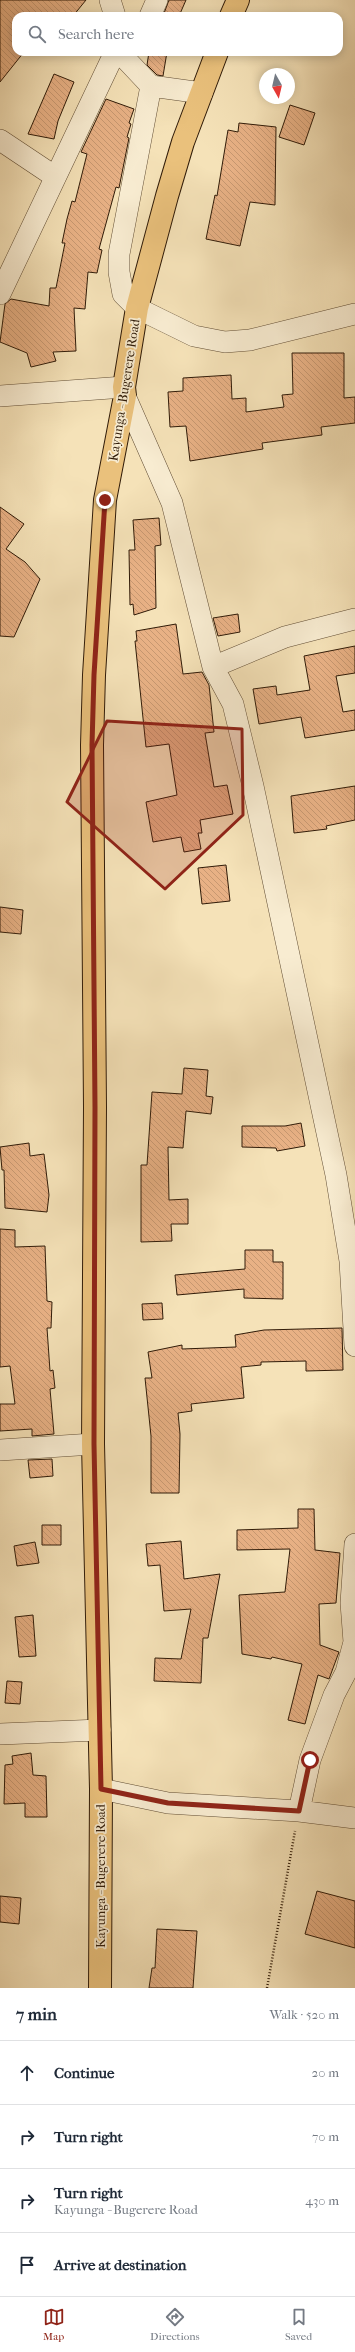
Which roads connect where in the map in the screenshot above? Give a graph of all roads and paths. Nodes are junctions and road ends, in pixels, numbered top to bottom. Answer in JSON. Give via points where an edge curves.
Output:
{"nodes":[{"id":1,"x":110,"y":0,"type":"edge"},
{"id":2,"x":157,"y":0,"type":"edge"},
{"id":3,"x":238,"y":0,"type":"edge"},
{"id":4,"x":114,"y":12,"type":"edge"},
{"id":5,"x":152,"y":12,"type":"edge"},
{"id":6,"x":233,"y":12,"type":"edge"},
{"id":7,"x":124,"y":56,"type":"edge"},
{"id":8,"x":126,"y":56,"type":"edge"},
{"id":9,"x":216,"y":56,"type":"edge"},
{"id":10,"x":151,"y":86,"type":"junction"},
{"id":11,"x":202,"y":92,"type":"junction"},
{"id":12,"x":0,"y":140,"type":"edge"},
{"id":13,"x":54,"y":176,"type":"junction"},
{"id":14,"x":0,"y":294,"type":"edge"},
{"id":15,"x":137,"y":308,"type":"junction"},
{"id":16,"x":355,"y":314,"type":"edge"},
{"id":17,"x":125,"y":392,"type":"junction"},
{"id":18,"x":0,"y":396,"type":"edge"},
{"id":19,"x":355,"y":619,"type":"edge"},
{"id":20,"x":213,"y":667,"type":"junction"},
{"id":21,"x":353,"y":1261,"type":"edge"},
{"id":22,"x":355,"y":1346,"type":"edge"},
{"id":23,"x":94,"y":1444,"type":"junction"},
{"id":24,"x":0,"y":1450,"type":"edge"},
{"id":25,"x":355,"y":1544,"type":"edge"},
{"id":26,"x":100,"y":1730,"type":"junction"},
{"id":27,"x":0,"y":1734,"type":"edge"},
{"id":28,"x":101,"y":1789,"type":"junction"},
{"id":29,"x":299,"y":1811,"type":"junction"},
{"id":30,"x":355,"y":1818,"type":"edge"},
{"id":31,"x":100,"y":1988,"type":"edge"},
{"id":32,"x":267,"y":1988,"type":"edge"}],
"edges":[{"from":1,"to":4,"type":"street"},
{"from":2,"to":5,"type":"street"},
{"from":3,"to":6,"type":"main road"},
{"from":7,"to":13,"type":"street"},
{"from":8,"to":10,"type":"street"},
{"from":9,"to":11,"type":"main road","name":"Kayunga - Bugerere Road"},
{"from":10,"to":11,"type":"street"},
{"from":10,"to":15,"type":"street","via":[[119,254],[123,294]]},
{"from":11,"to":15,"type":"main road","name":"Kayunga - Bugerere Road","via":[[183,142]]},
{"from":12,"to":13,"type":"street"},
{"from":13,"to":14,"type":"street"},
{"from":15,"to":16,"type":"street","via":[[194,336],[225,342],[250,340]]},
{"from":15,"to":17,"type":"main road","name":"Kayunga - Bugerere Road"},
{"from":17,"to":18,"type":"street"},
{"from":17,"to":20,"type":"street","via":[[172,503]]},
{"from":17,"to":23,"type":"main road","name":"Kayunga - Bugerere Road","via":[[105,500],[94,675]]},
{"from":19,"to":20,"type":"street","via":[[285,636]]},
{"from":20,"to":21,"type":"street","via":[[233,704],[253,786]]},
{"from":21,"to":22,"type":"street"},
{"from":23,"to":24,"type":"street"},
{"from":23,"to":26,"type":"main road","name":"Kayunga - Bugerere Road"},
{"from":25,"to":29,"type":"street","via":[[351,1603],[354,1642],[346,1672],[334,1695],[310,1760]]},
{"from":26,"to":27,"type":"street"},
{"from":26,"to":28,"type":"main road","name":"Kayunga - Bugerere Road"},
{"from":28,"to":29,"type":"street","via":[[168,1803]]},
{"from":28,"to":31,"type":"main road","name":"Kayunga - Bugerere Road"},
{"from":29,"to":30,"type":"street"},
{"from":29,"to":32,"type":"path"}]}
